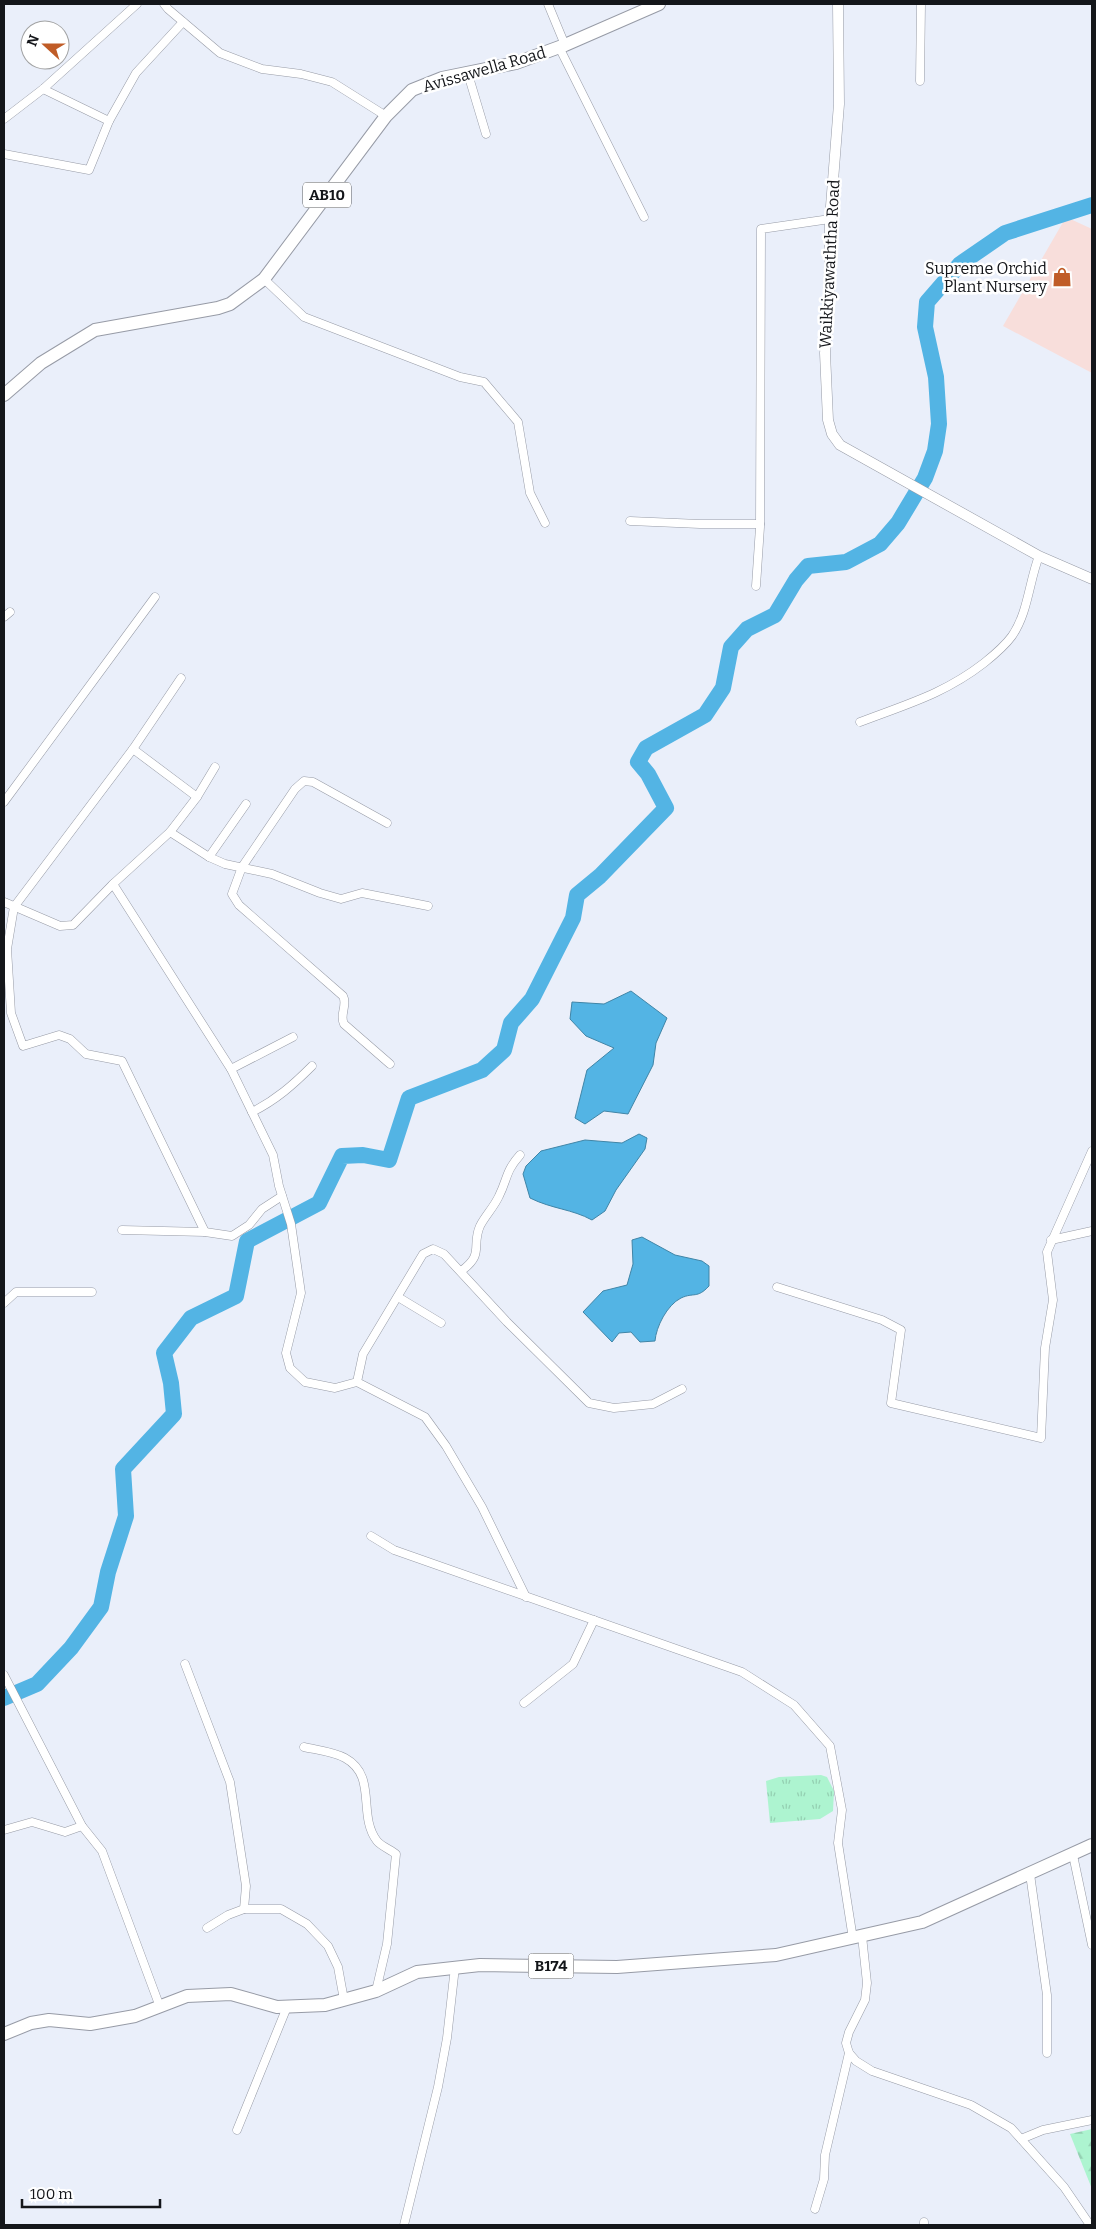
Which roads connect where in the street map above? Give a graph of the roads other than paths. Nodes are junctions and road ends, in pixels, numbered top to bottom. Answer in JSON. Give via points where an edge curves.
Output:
{"nodes":[{"id":1,"x":138,"y":4,"type":"edge"},
{"id":2,"x":164,"y":4,"type":"edge"},
{"id":3,"x":548,"y":4,"type":"edge"},
{"id":4,"x":659,"y":4,"type":"edge"},
{"id":5,"x":838,"y":4,"type":"edge"},
{"id":6,"x":921,"y":4,"type":"edge"},
{"id":7,"x":183,"y":22,"type":"junction"},
{"id":8,"x":562,"y":46,"type":"junction"},
{"id":9,"x":468,"y":74,"type":"junction"},
{"id":10,"x":920,"y":81,"type":"dead end"},
{"id":11,"x":43,"y":89,"type":"junction"},
{"id":12,"x":386,"y":116,"type":"junction"},
{"id":13,"x":4,"y":119,"type":"edge"},
{"id":14,"x":109,"y":121,"type":"junction"},
{"id":15,"x":486,"y":134,"type":"dead end"},
{"id":16,"x":4,"y":154,"type":"edge"},
{"id":17,"x":644,"y":217,"type":"dead end"},
{"id":18,"x":830,"y":219,"type":"junction"},
{"id":19,"x":264,"y":279,"type":"junction"},
{"id":20,"x":4,"y":395,"type":"edge"},
{"id":21,"x":630,"y":521,"type":"dead end"},
{"id":22,"x":545,"y":523,"type":"dead end"},
{"id":23,"x":760,"y":524,"type":"junction"},
{"id":24,"x":1039,"y":556,"type":"junction"},
{"id":25,"x":1092,"y":579,"type":"edge"},
{"id":26,"x":756,"y":586,"type":"dead end"},
{"id":27,"x":155,"y":597,"type":"dead end"},
{"id":28,"x":181,"y":678,"type":"dead end"},
{"id":29,"x":860,"y":722,"type":"dead end"},
{"id":30,"x":133,"y":749,"type":"junction"},
{"id":31,"x":214,"y":767,"type":"dead end"},
{"id":32,"x":197,"y":797,"type":"junction"},
{"id":33,"x":4,"y":802,"type":"edge"},
{"id":34,"x":246,"y":804,"type":"dead end"},
{"id":35,"x":387,"y":823,"type":"dead end"},
{"id":36,"x":170,"y":832,"type":"junction"},
{"id":37,"x":209,"y":857,"type":"junction"},
{"id":38,"x":242,"y":867,"type":"junction"},
{"id":39,"x":113,"y":884,"type":"junction"},
{"id":40,"x":4,"y":902,"type":"edge"},
{"id":41,"x":428,"y":906,"type":"dead end"},
{"id":42,"x":14,"y":907,"type":"junction"},
{"id":43,"x":293,"y":1037,"type":"dead end"},
{"id":44,"x":390,"y":1064,"type":"dead end"},
{"id":45,"x":312,"y":1066,"type":"dead end"},
{"id":46,"x":231,"y":1069,"type":"junction"},
{"id":47,"x":252,"y":1112,"type":"junction"},
{"id":48,"x":1092,"y":1151,"type":"edge"},
{"id":49,"x":520,"y":1155,"type":"dead end"},
{"id":50,"x":282,"y":1196,"type":"junction"},
{"id":51,"x":122,"y":1230,"type":"dead end"},
{"id":52,"x":1092,"y":1231,"type":"edge"},
{"id":53,"x":205,"y":1232,"type":"junction"},
{"id":54,"x":1051,"y":1240,"type":"junction"},
{"id":55,"x":461,"y":1271,"type":"junction"},
{"id":56,"x":777,"y":1287,"type":"dead end"},
{"id":57,"x":92,"y":1292,"type":"dead end"},
{"id":58,"x":398,"y":1297,"type":"junction"},
{"id":59,"x":4,"y":1303,"type":"edge"},
{"id":60,"x":441,"y":1323,"type":"dead end"},
{"id":61,"x":357,"y":1382,"type":"junction"},
{"id":62,"x":682,"y":1389,"type":"dead end"},
{"id":63,"x":370,"y":1536,"type":"dead end"},
{"id":64,"x":526,"y":1597,"type":"junction"},
{"id":65,"x":594,"y":1620,"type":"junction"},
{"id":66,"x":185,"y":1664,"type":"dead end"},
{"id":67,"x":4,"y":1675,"type":"edge"},
{"id":68,"x":524,"y":1702,"type":"dead end"},
{"id":69,"x":304,"y":1747,"type":"dead end"},
{"id":70,"x":82,"y":1826,"type":"junction"},
{"id":71,"x":4,"y":1830,"type":"edge"},
{"id":72,"x":1092,"y":1845,"type":"edge"},
{"id":73,"x":1073,"y":1855,"type":"junction"},
{"id":74,"x":1030,"y":1874,"type":"junction"},
{"id":75,"x":244,"y":1909,"type":"junction"},
{"id":76,"x":206,"y":1928,"type":"dead end"},
{"id":77,"x":858,"y":1938,"type":"junction"},
{"id":78,"x":1092,"y":1945,"type":"edge"},
{"id":79,"x":455,"y":1967,"type":"junction"},
{"id":80,"x":376,"y":1992,"type":"junction"},
{"id":81,"x":344,"y":2000,"type":"junction"},
{"id":82,"x":160,"y":2007,"type":"junction"},
{"id":83,"x":287,"y":2007,"type":"junction"},
{"id":84,"x":4,"y":2034,"type":"edge"},
{"id":85,"x":849,"y":2052,"type":"junction"},
{"id":86,"x":1047,"y":2053,"type":"dead end"},
{"id":87,"x":1092,"y":2120,"type":"edge"},
{"id":88,"x":237,"y":2130,"type":"dead end"},
{"id":89,"x":1021,"y":2139,"type":"junction"},
{"id":90,"x":815,"y":2209,"type":"dead end"},
{"id":91,"x":404,"y":2225,"type":"edge"},
{"id":92,"x":1090,"y":2225,"type":"edge"}],
"edges":[{"from":1,"to":11,"type":"street"},
{"from":2,"to":7,"type":"street"},
{"from":3,"to":8,"type":"street"},
{"from":4,"to":8,"type":"main road","name":"Avissawella Road","number":"AB10"},
{"from":5,"to":18,"type":"street","name":"Waikkiyawaththa Road","via":[[839,104]]},
{"from":6,"to":10,"type":"street"},
{"from":7,"to":12,"type":"street","via":[[220,53],[262,69],[332,82]]},
{"from":7,"to":14,"type":"street","via":[[136,73]]},
{"from":8,"to":9,"type":"main road","name":"Avissawella Road","number":"AB10"},
{"from":8,"to":17,"type":"street"},
{"from":9,"to":12,"type":"main road","name":"Avissawella Road","number":"AB10","via":[[442,78],[412,90]]},
{"from":9,"to":15,"type":"street"},
{"from":11,"to":13,"type":"street"},
{"from":11,"to":14,"type":"street"},
{"from":12,"to":19,"type":"main road","name":"Avissawella Road","number":"AB10"},
{"from":14,"to":16,"type":"street","via":[[89,170]]},
{"from":18,"to":23,"type":"street","via":[[761,228]]},
{"from":18,"to":24,"type":"street","name":"Waikkiyawaththa Road","via":[[829,313],[825,353],[828,420],[832,434],[840,445]]},
{"from":19,"to":20,"type":"main road","name":"Avissawella Road","number":"AB10","via":[[230,304],[218,308],[95,330],[41,364]]},
{"from":19,"to":22,"type":"street","via":[[304,317],[460,377],[484,382],[518,422],[530,494]]},
{"from":21,"to":23,"type":"street"},
{"from":23,"to":26,"type":"street"},
{"from":24,"to":25,"type":"street","name":"Waikkiyawaththa Road"},
{"from":24,"to":29,"type":"street","via":[[1013,635],[998,652],[963,680],[940,692]]},
{"from":27,"to":33,"type":"street"},
{"from":28,"to":30,"type":"street"},
{"from":30,"to":32,"type":"street"},
{"from":30,"to":42,"type":"street"},
{"from":31,"to":32,"type":"street"},
{"from":32,"to":36,"type":"street"},
{"from":34,"to":37,"type":"street"},
{"from":35,"to":38,"type":"street","via":[[313,782],[304,781],[295,789]]},
{"from":36,"to":37,"type":"street"},
{"from":36,"to":39,"type":"street"},
{"from":37,"to":38,"type":"street"},
{"from":38,"to":41,"type":"street","via":[[341,898],[362,893]]},
{"from":38,"to":44,"type":"street","via":[[232,894],[235,900],[343,996],[344,1024]]},
{"from":39,"to":42,"type":"street","via":[[73,925],[60,926]]},
{"from":39,"to":46,"type":"street"},
{"from":40,"to":42,"type":"street"},
{"from":42,"to":53,"type":"street","via":[[7,949],[11,1013],[23,1046],[59,1035],[70,1039],[86,1054],[122,1061]]},
{"from":43,"to":46,"type":"street"},
{"from":45,"to":47,"type":"street","via":[[275,1100]]},
{"from":46,"to":47,"type":"street"},
{"from":47,"to":50,"type":"street","via":[[273,1155]]},
{"from":48,"to":54,"type":"street"},
{"from":49,"to":55,"type":"street","via":[[509,1168],[499,1196],[479,1227],[476,1257]]},
{"from":50,"to":53,"type":"street","via":[[232,1236]]},
{"from":50,"to":61,"type":"street","via":[[291,1224],[301,1293],[286,1353],[290,1368],[305,1382],[335,1388]]},
{"from":51,"to":53,"type":"street"},
{"from":52,"to":54,"type":"street"},
{"from":54,"to":56,"type":"street","via":[[1047,1252],[1053,1300],[1045,1348],[1041,1438],[891,1403],[901,1330],[882,1320]]},
{"from":55,"to":58,"type":"street","via":[[434,1249],[423,1254]]},
{"from":55,"to":62,"type":"street","via":[[589,1403],[614,1408],[653,1404]]},
{"from":57,"to":59,"type":"street","via":[[16,1292]]},
{"from":58,"to":60,"type":"street"},
{"from":58,"to":61,"type":"street","via":[[363,1354]]},
{"from":61,"to":64,"type":"street","via":[[425,1417],[482,1507]]},
{"from":63,"to":64,"type":"street","via":[[394,1550]]},
{"from":64,"to":65,"type":"street"},
{"from":65,"to":68,"type":"street","via":[[573,1664]]},
{"from":65,"to":77,"type":"street","via":[[742,1672],[794,1705],[830,1746],[842,1810],[838,1843]]},
{"from":66,"to":75,"type":"street","via":[[230,1782],[246,1886]]},
{"from":67,"to":70,"type":"street"},
{"from":69,"to":80,"type":"street","via":[[345,1758],[358,1768],[366,1786],[367,1816],[377,1841],[396,1854],[387,1944]]},
{"from":70,"to":71,"type":"street","via":[[65,1832],[32,1822]]},
{"from":70,"to":82,"type":"street","via":[[102,1850]]},
{"from":72,"to":73,"type":"main road","number":"B174"},
{"from":73,"to":74,"type":"main road","number":"B174"},
{"from":73,"to":78,"type":"street"},
{"from":74,"to":77,"type":"main road","number":"B174","via":[[922,1922]]},
{"from":74,"to":86,"type":"street","via":[[1047,1995]]},
{"from":75,"to":76,"type":"street"},
{"from":75,"to":81,"type":"street","via":[[281,1909],[307,1924],[328,1946],[338,1967]]},
{"from":77,"to":79,"type":"main road","number":"B174","via":[[776,1955],[617,1967],[480,1964]]},
{"from":77,"to":85,"type":"street","via":[[867,1983],[865,2000],[846,2043]]},
{"from":79,"to":80,"type":"main road","number":"B174","via":[[417,1972]]},
{"from":79,"to":91,"type":"street","via":[[438,2087]]},
{"from":80,"to":81,"type":"main road","number":"B174"},
{"from":81,"to":83,"type":"main road","number":"B174","via":[[325,2005]]},
{"from":82,"to":83,"type":"main road","number":"B174","via":[[187,1996],[231,1994]]},
{"from":82,"to":84,"type":"main road","number":"B174","via":[[135,2016],[90,2024],[49,2020]]},
{"from":83,"to":88,"type":"street"},
{"from":85,"to":89,"type":"street","via":[[872,2071],[972,2105],[1011,2128]]},
{"from":85,"to":90,"type":"street"},
{"from":87,"to":89,"type":"street","via":[[1043,2130]]},
{"from":89,"to":92,"type":"street","via":[[1064,2187]]}]}
